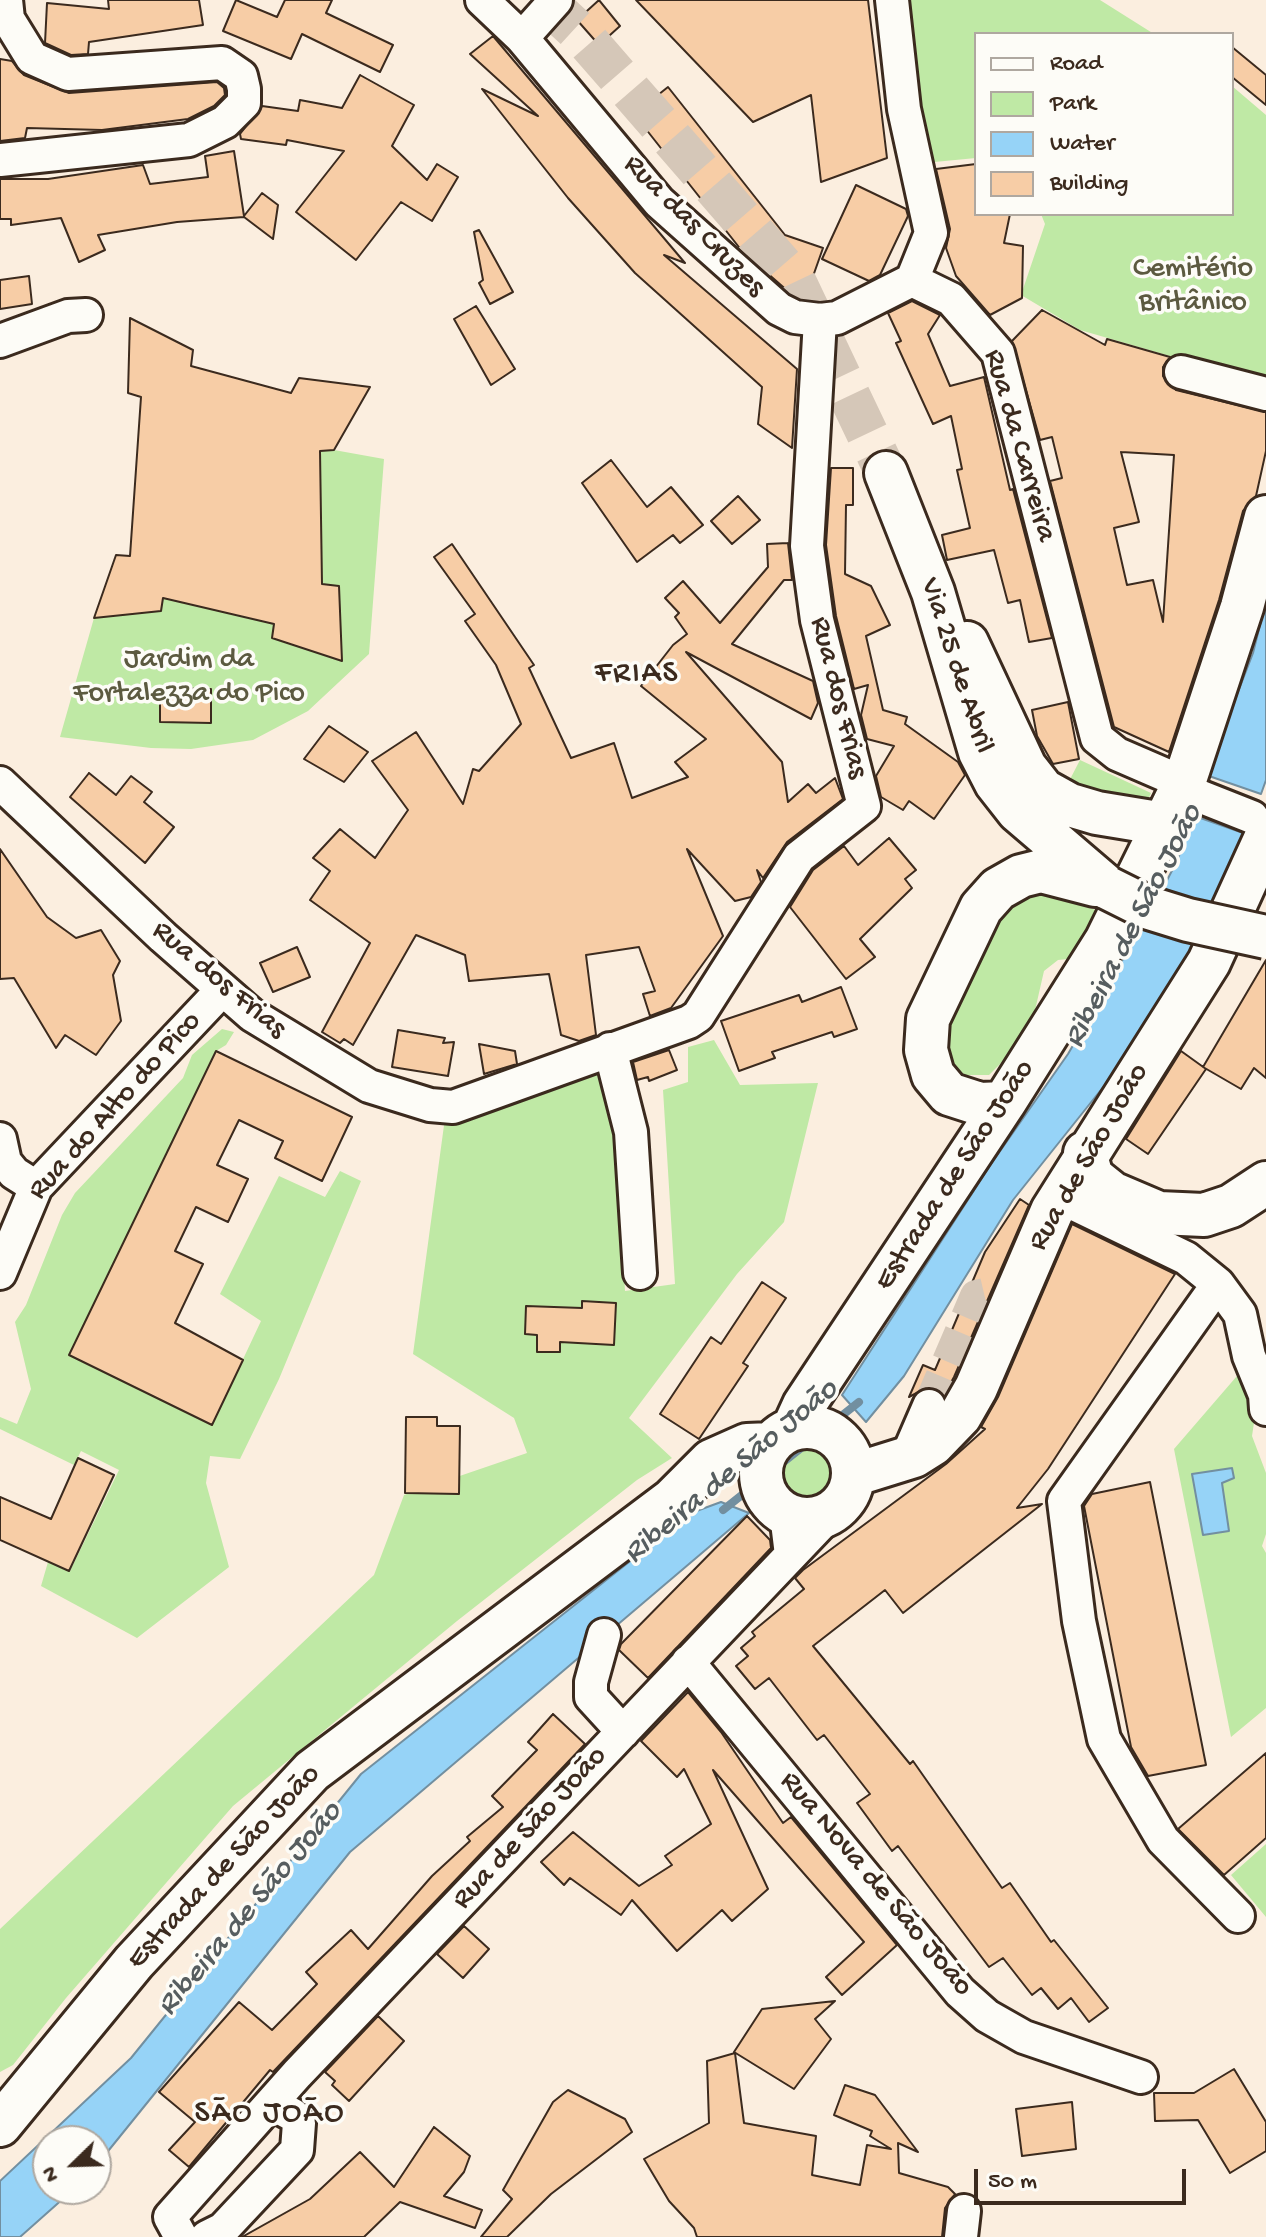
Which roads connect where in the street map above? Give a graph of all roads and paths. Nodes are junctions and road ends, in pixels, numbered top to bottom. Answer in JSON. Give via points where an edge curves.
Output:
{"nodes":[{"id":1,"x":6,"y":0,"type":"edge"},
{"id":2,"x":482,"y":0,"type":"edge"},
{"id":3,"x":892,"y":0,"type":"edge"},
{"id":4,"x":556,"y":1,"type":"edge"},
{"id":5,"x":522,"y":38,"type":"junction"},
{"id":6,"x":0,"y":160,"type":"edge"},
{"id":7,"x":912,"y":280,"type":"junction"},
{"id":8,"x":86,"y":315,"type":"dead end"},
{"id":9,"x":820,"y":320,"type":"junction"},
{"id":10,"x":0,"y":341,"type":"edge"},
{"id":11,"x":1181,"y":372,"type":"dead end"},
{"id":12,"x":1266,"y":394,"type":"edge"},
{"id":13,"x":886,"y":473,"type":"tunnel mouth"},
{"id":14,"x":1266,"y":517,"type":"edge"},
{"id":15,"x":933,"y":592,"type":"junction"},
{"id":16,"x":0,"y":783,"type":"edge"},
{"id":17,"x":1191,"y":790,"type":"junction"},
{"id":18,"x":1164,"y":824,"type":"junction"},
{"id":19,"x":1259,"y":827,"type":"edge"},
{"id":20,"x":1108,"y":888,"type":"junction"},
{"id":21,"x":1266,"y":937,"type":"edge"},
{"id":22,"x":222,"y":990,"type":"junction"},
{"id":23,"x":610,"y":1049,"type":"junction"},
{"id":24,"x":1004,"y":1103,"type":"junction"},
{"id":25,"x":0,"y":1139,"type":"edge"},
{"id":26,"x":1085,"y":1153,"type":"junction"},
{"id":27,"x":1266,"y":1168,"type":"edge"},
{"id":28,"x":1266,"y":1183,"type":"edge"},
{"id":29,"x":36,"y":1187,"type":"junction"},
{"id":30,"x":1060,"y":1197,"type":"junction"},
{"id":31,"x":1231,"y":1206,"type":"junction"},
{"id":32,"x":0,"y":1273,"type":"edge"},
{"id":33,"x":640,"y":1273,"type":"dead end"},
{"id":34,"x":1218,"y":1284,"type":"junction"},
{"id":35,"x":929,"y":1406,"type":"tunnel mouth"},
{"id":36,"x":1266,"y":1409,"type":"edge"},
{"id":37,"x":848,"y":1459,"type":"junction"},
{"id":38,"x":906,"y":1459,"type":"junction"},
{"id":39,"x":769,"y":1475,"type":"junction"},
{"id":40,"x":672,"y":1500,"type":"junction"},
{"id":41,"x":831,"y":1513,"type":"junction"},
{"id":42,"x":791,"y":1555,"type":"junction"},
{"id":43,"x":604,"y":1635,"type":"dead end"},
{"id":44,"x":688,"y":1662,"type":"junction"},
{"id":45,"x":623,"y":1732,"type":"junction"},
{"id":46,"x":1238,"y":1916,"type":"dead end"},
{"id":47,"x":1141,"y":2077,"type":"dead end"},
{"id":48,"x":273,"y":2104,"type":"junction"},
{"id":49,"x":0,"y":2125,"type":"edge"},
{"id":50,"x":169,"y":2230,"type":"edge"},
{"id":51,"x":207,"y":2237,"type":"edge"}],
"edges":[{"from":1,"to":6,"type":"street","via":[[8,19],[32,58],[68,74],[222,63],[241,76],[244,103],[225,122],[189,140]]},
{"from":2,"to":5,"type":"street","name":"Rua das Cruzes"},
{"from":3,"to":7,"type":"street","via":[[904,109],[931,233]]},
{"from":4,"to":5,"type":"street"},
{"from":5,"to":9,"type":"street","name":"Rua das Cruzes","via":[[659,202],[779,309]]},
{"from":7,"to":9,"type":"street","via":[[837,318]]},
{"from":7,"to":17,"type":"street","name":"Rua da Carreira","via":[[951,299],[998,353],[1097,738],[1117,754]]},
{"from":8,"to":10,"type":"street","via":[[68,316]]},
{"from":9,"to":23,"type":"street","name":"Rua dos Frias","via":[[807,546],[817,620],[864,806],[799,857],[698,1016]]},
{"from":11,"to":12,"type":"street"},
{"from":13,"to":15,"type":"main road","name":"Via 25 de Abril"},
{"from":14,"to":17,"type":"main road","name":"Estrada de São João"},
{"from":15,"to":18,"type":"main road","via":[[969,646],[1025,767],[1043,790],[1097,813]]},
{"from":15,"to":20,"type":"main road","name":"Via 25 de Abril","via":[[969,722],[996,783],[1041,834]]},
{"from":16,"to":22,"type":"street","name":"Rua dos Frias"},
{"from":17,"to":18,"type":"main road","name":"Estrada de São João"},
{"from":17,"to":19,"type":"street","name":"Rua da Carreira"},
{"from":18,"to":24,"type":"main road","name":"Estrada de São João","via":[[1106,941]]},
{"from":19,"to":26,"type":"main road","name":"Rua de São João","via":[[1209,962]]},
{"from":20,"to":21,"type":"main road","name":"Via 25 de Abril","bridge":true,"via":[[1146,907]]},
{"from":20,"to":24,"type":"main road","via":[[1041,871],[998,889],[981,908],[928,1019],[926,1050],[933,1075],[949,1094],[980,1104]]},
{"from":22,"to":23,"type":"street","name":"Rua dos Frias","via":[[289,1041],[369,1086],[430,1105],[453,1107]]},
{"from":22,"to":29,"type":"street","name":"Rua do Alto do Pico"},
{"from":23,"to":33,"type":"street","via":[[631,1132]]},
{"from":24,"to":39,"type":"main road","name":"Estrada de São João","via":[[804,1405]]},
{"from":25,"to":29,"type":"street","via":[[5,1162]]},
{"from":26,"to":30,"type":"main road","name":"Rua de São João"},
{"from":26,"to":31,"type":"main road","via":[[1092,1177],[1112,1193],[1159,1213],[1204,1215]]},
{"from":27,"to":31,"type":"main road"},
{"from":28,"to":31,"type":"main road"},
{"from":29,"to":32,"type":"street","name":"Rua do Alto do Pico"},
{"from":30,"to":34,"type":"street","via":[[1186,1258]]},
{"from":30,"to":38,"type":"main road","name":"Rua de São João","via":[[1006,1289],[960,1416],[933,1444]]},
{"from":34,"to":36,"type":"street","via":[[1240,1314]]},
{"from":34,"to":46,"type":"street","via":[[1064,1501],[1079,1621],[1104,1739],[1163,1840]]},
{"from":35,"to":38,"type":"street"},
{"from":37,"to":38,"type":"main road","name":"Rua de São João"},
{"from":37,"to":39,"type":"main road","via":[[823,1430]]},
{"from":37,"to":41,"type":"main road","via":[[847,1497]]},
{"from":39,"to":40,"type":"main road","name":"Estrada de São João"},
{"from":39,"to":40,"type":"main road","name":"Estrada de São João","via":[[728,1451]]},
{"from":39,"to":41,"type":"main road","via":[[809,1519]]},
{"from":39,"to":42,"type":"street"},
{"from":40,"to":49,"type":"main road","name":"Estrada de São João","via":[[312,1771],[134,1962]]},
{"from":41,"to":42,"type":"street","name":"Rua de São João"},
{"from":42,"to":44,"type":"street","name":"Rua de São João"},
{"from":43,"to":45,"type":"street","via":[[591,1697]]},
{"from":44,"to":45,"type":"street","name":"Rua de São João"},
{"from":44,"to":47,"type":"street","name":"Rua Nova de São João","via":[[960,1992],[987,2016],[1024,2037]]},
{"from":45,"to":48,"type":"street","name":"Rua de São João"},
{"from":48,"to":50,"type":"street","name":"Rua de São João"},
{"from":48,"to":51,"type":"street","via":[[299,2123],[297,2150],[223,2229]]}]}
